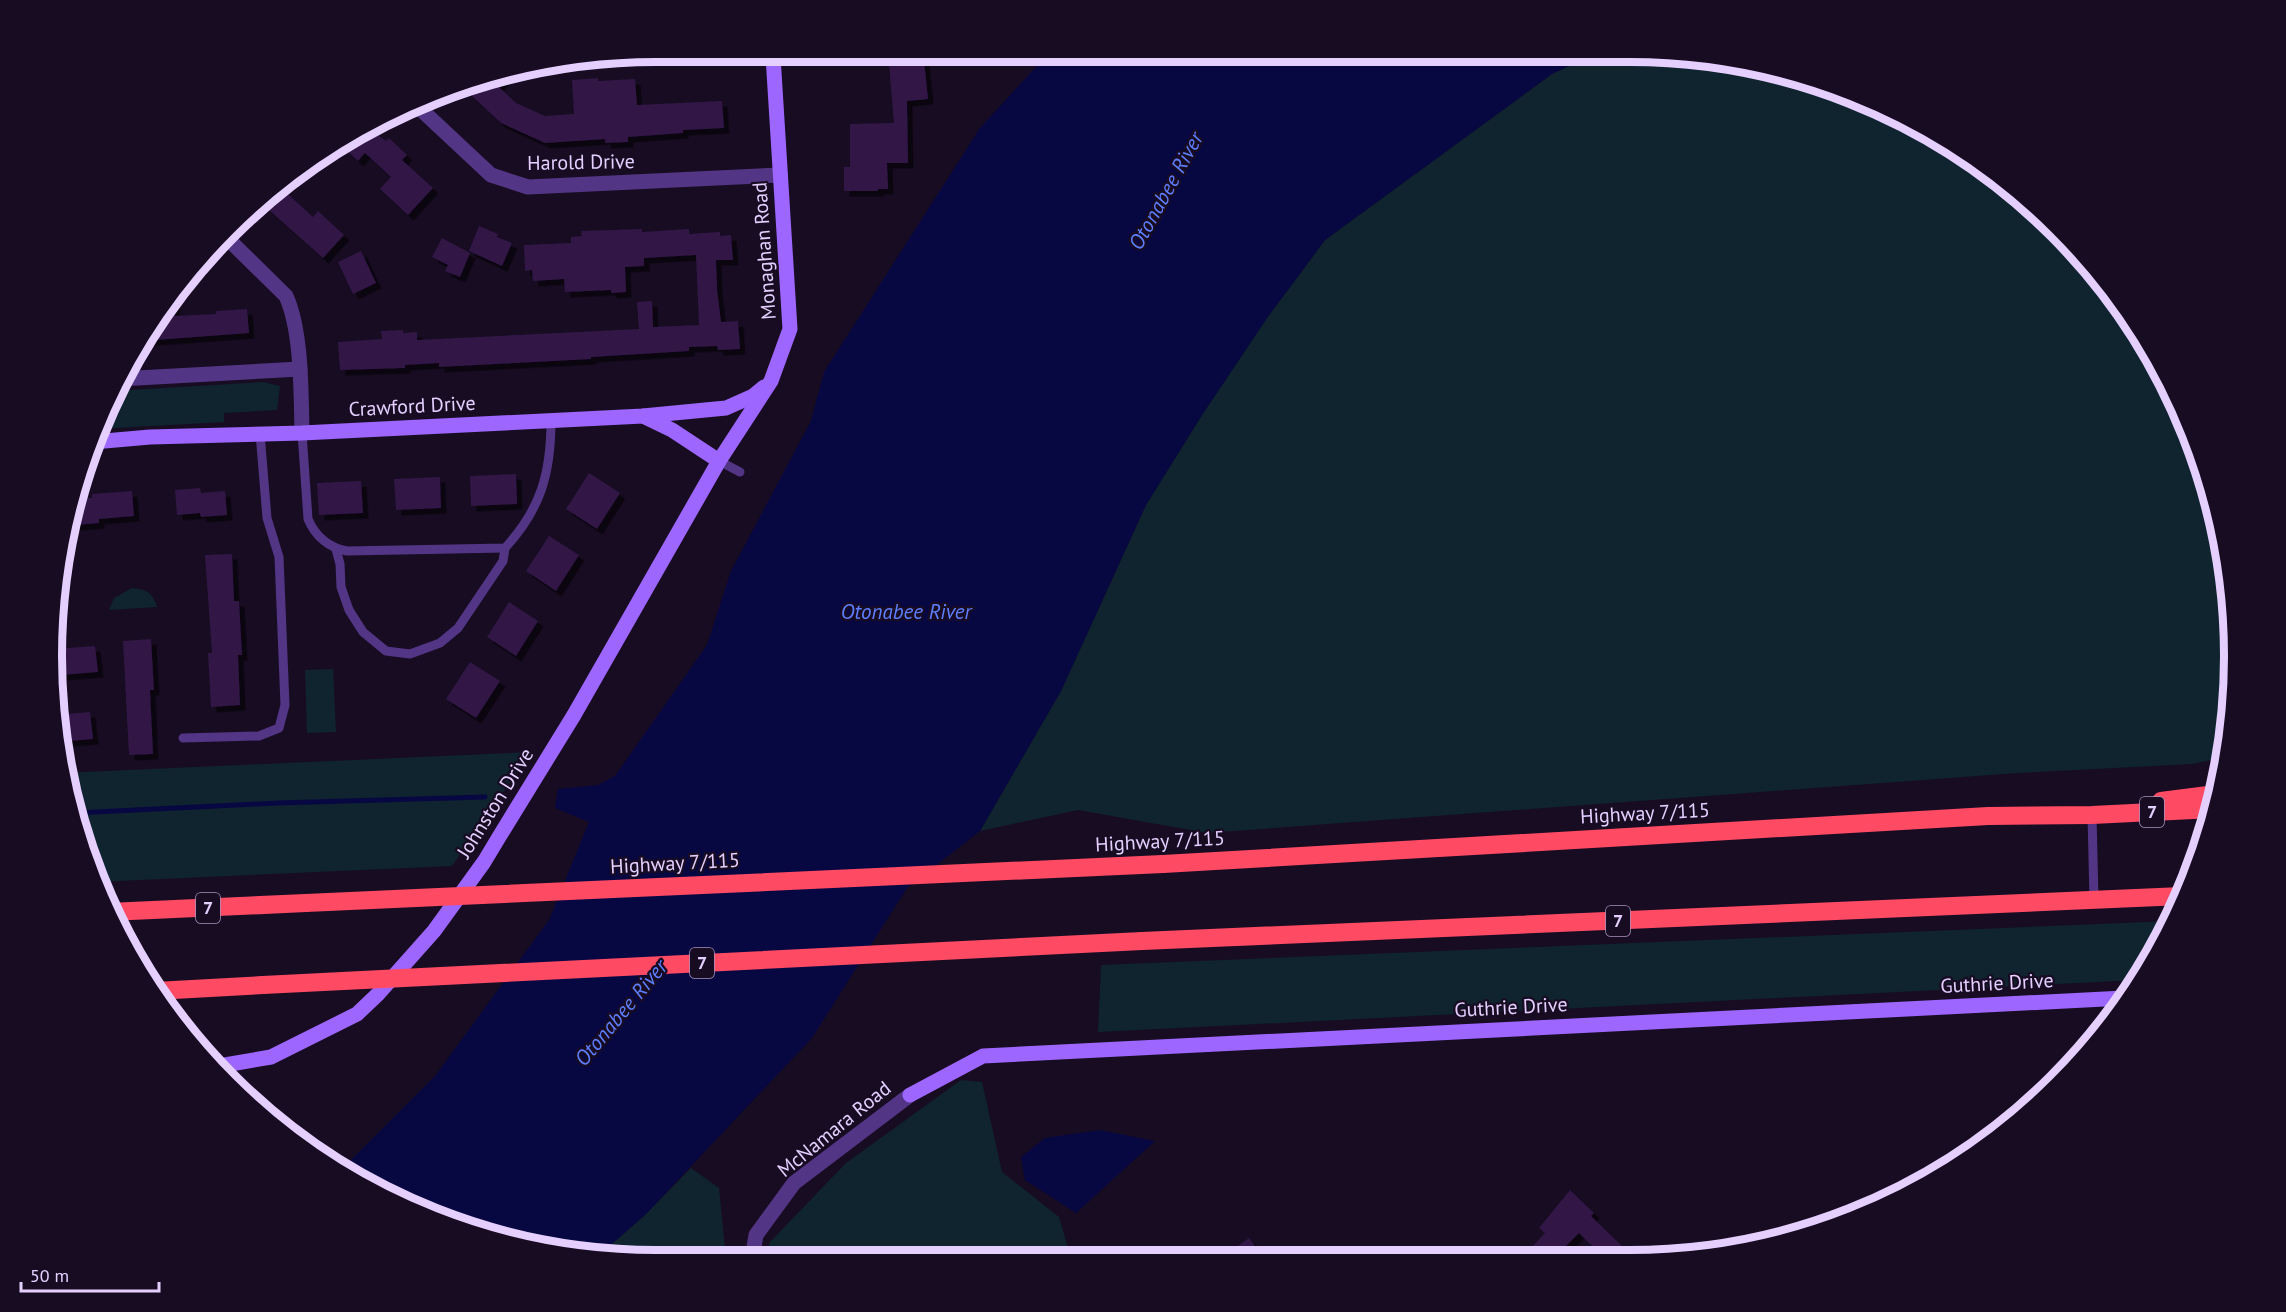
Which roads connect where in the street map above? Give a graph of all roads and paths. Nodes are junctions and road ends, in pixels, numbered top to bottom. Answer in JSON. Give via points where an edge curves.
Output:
{"nodes":[{"id":1,"x":773,"y":62,"type":"edge"},
{"id":2,"x":421,"y":110,"type":"edge"},
{"id":3,"x":780,"y":175,"type":"junction"},
{"id":4,"x":231,"y":242,"type":"edge"},
{"id":5,"x":300,"y":369,"type":"junction"},
{"id":6,"x":131,"y":378,"type":"edge"},
{"id":7,"x":771,"y":381,"type":"junction"},
{"id":8,"x":643,"y":416,"type":"junction"},
{"id":9,"x":550,"y":420,"type":"junction"},
{"id":10,"x":260,"y":433,"type":"junction"},
{"id":11,"x":302,"y":433,"type":"junction"},
{"id":12,"x":102,"y":440,"type":"edge"},
{"id":13,"x":719,"y":462,"type":"junction"},
{"id":14,"x":740,"y":472,"type":"dead end"},
{"id":15,"x":506,"y":548,"type":"junction"},
{"id":16,"x":336,"y":549,"type":"junction"},
{"id":17,"x":183,"y":738,"type":"dead end"},
{"id":18,"x":2208,"y":795,"type":"edge"},
{"id":19,"x":2204,"y":809,"type":"edge"},
{"id":20,"x":2092,"y":815,"type":"junction"},
{"id":21,"x":1988,"y":816,"type":"junction"},
{"id":22,"x":2173,"y":896,"type":"edge"},
{"id":23,"x":2094,"y":900,"type":"junction"},
{"id":24,"x":120,"y":912,"type":"edge"},
{"id":25,"x":165,"y":990,"type":"edge"},
{"id":26,"x":2115,"y":998,"type":"edge"},
{"id":27,"x":225,"y":1065,"type":"edge"},
{"id":28,"x":910,"y":1095,"type":"joint"},
{"id":29,"x":754,"y":1250,"type":"edge"}],
"edges":[{"from":1,"to":3,"type":"street","name":"Monaghan Road"},
{"from":2,"to":3,"type":"street","name":"Harold Drive","via":[[491,176],[528,187]]},
{"from":3,"to":7,"type":"street","name":"Monaghan Road","via":[[790,328]]},
{"from":4,"to":5,"type":"street","via":[[286,296],[292,308]]},
{"from":5,"to":6,"type":"street"},
{"from":5,"to":11,"type":"street"},
{"from":7,"to":8,"type":"street","via":[[753,396],[726,408]]},
{"from":7,"to":13,"type":"street","name":"Monaghan Road"},
{"from":8,"to":9,"type":"street","name":"Crawford Drive"},
{"from":8,"to":13,"type":"street","name":"Crawford Drive","via":[[672,430]]},
{"from":9,"to":11,"type":"street","name":"Crawford Drive"},
{"from":9,"to":15,"type":"lane","via":[[551,448],[536,506]]},
{"from":10,"to":11,"type":"street","name":"Crawford Drive"},
{"from":10,"to":12,"type":"street","name":"Crawford Drive"},
{"from":10,"to":17,"type":"lane","via":[[267,518],[279,557],[285,705],[279,728],[259,736]]},
{"from":11,"to":16,"type":"lane","via":[[308,519],[313,531]]},
{"from":13,"to":14,"type":"lane"},
{"from":13,"to":27,"type":"street","name":"Johnston Drive","via":[[568,725],[484,862],[434,931],[357,1014],[271,1057]]},
{"from":15,"to":16,"type":"lane"},
{"from":15,"to":16,"type":"lane","via":[[503,561],[458,628],[440,643],[410,654],[386,651],[363,632],[341,587]]},
{"from":18,"to":21,"type":"highway"},
{"from":19,"to":20,"type":"highway","name":"Highway 7/115","number":"7"},
{"from":20,"to":21,"type":"highway","name":"Highway 7/115","number":"7"},
{"from":20,"to":23,"type":"lane"},
{"from":21,"to":24,"type":"highway","name":"Highway 7/115","number":"7","bridge":true,"via":[[1163,864]]},
{"from":22,"to":23,"type":"highway","number":"7"},
{"from":23,"to":25,"type":"highway","number":"7","bridge":true,"via":[[1142,941]]},
{"from":26,"to":28,"type":"street","name":"Guthrie Drive","via":[[983,1056]]},
{"from":28,"to":29,"type":"street","name":"McNamara Road","via":[[794,1183],[756,1235]]}]}
